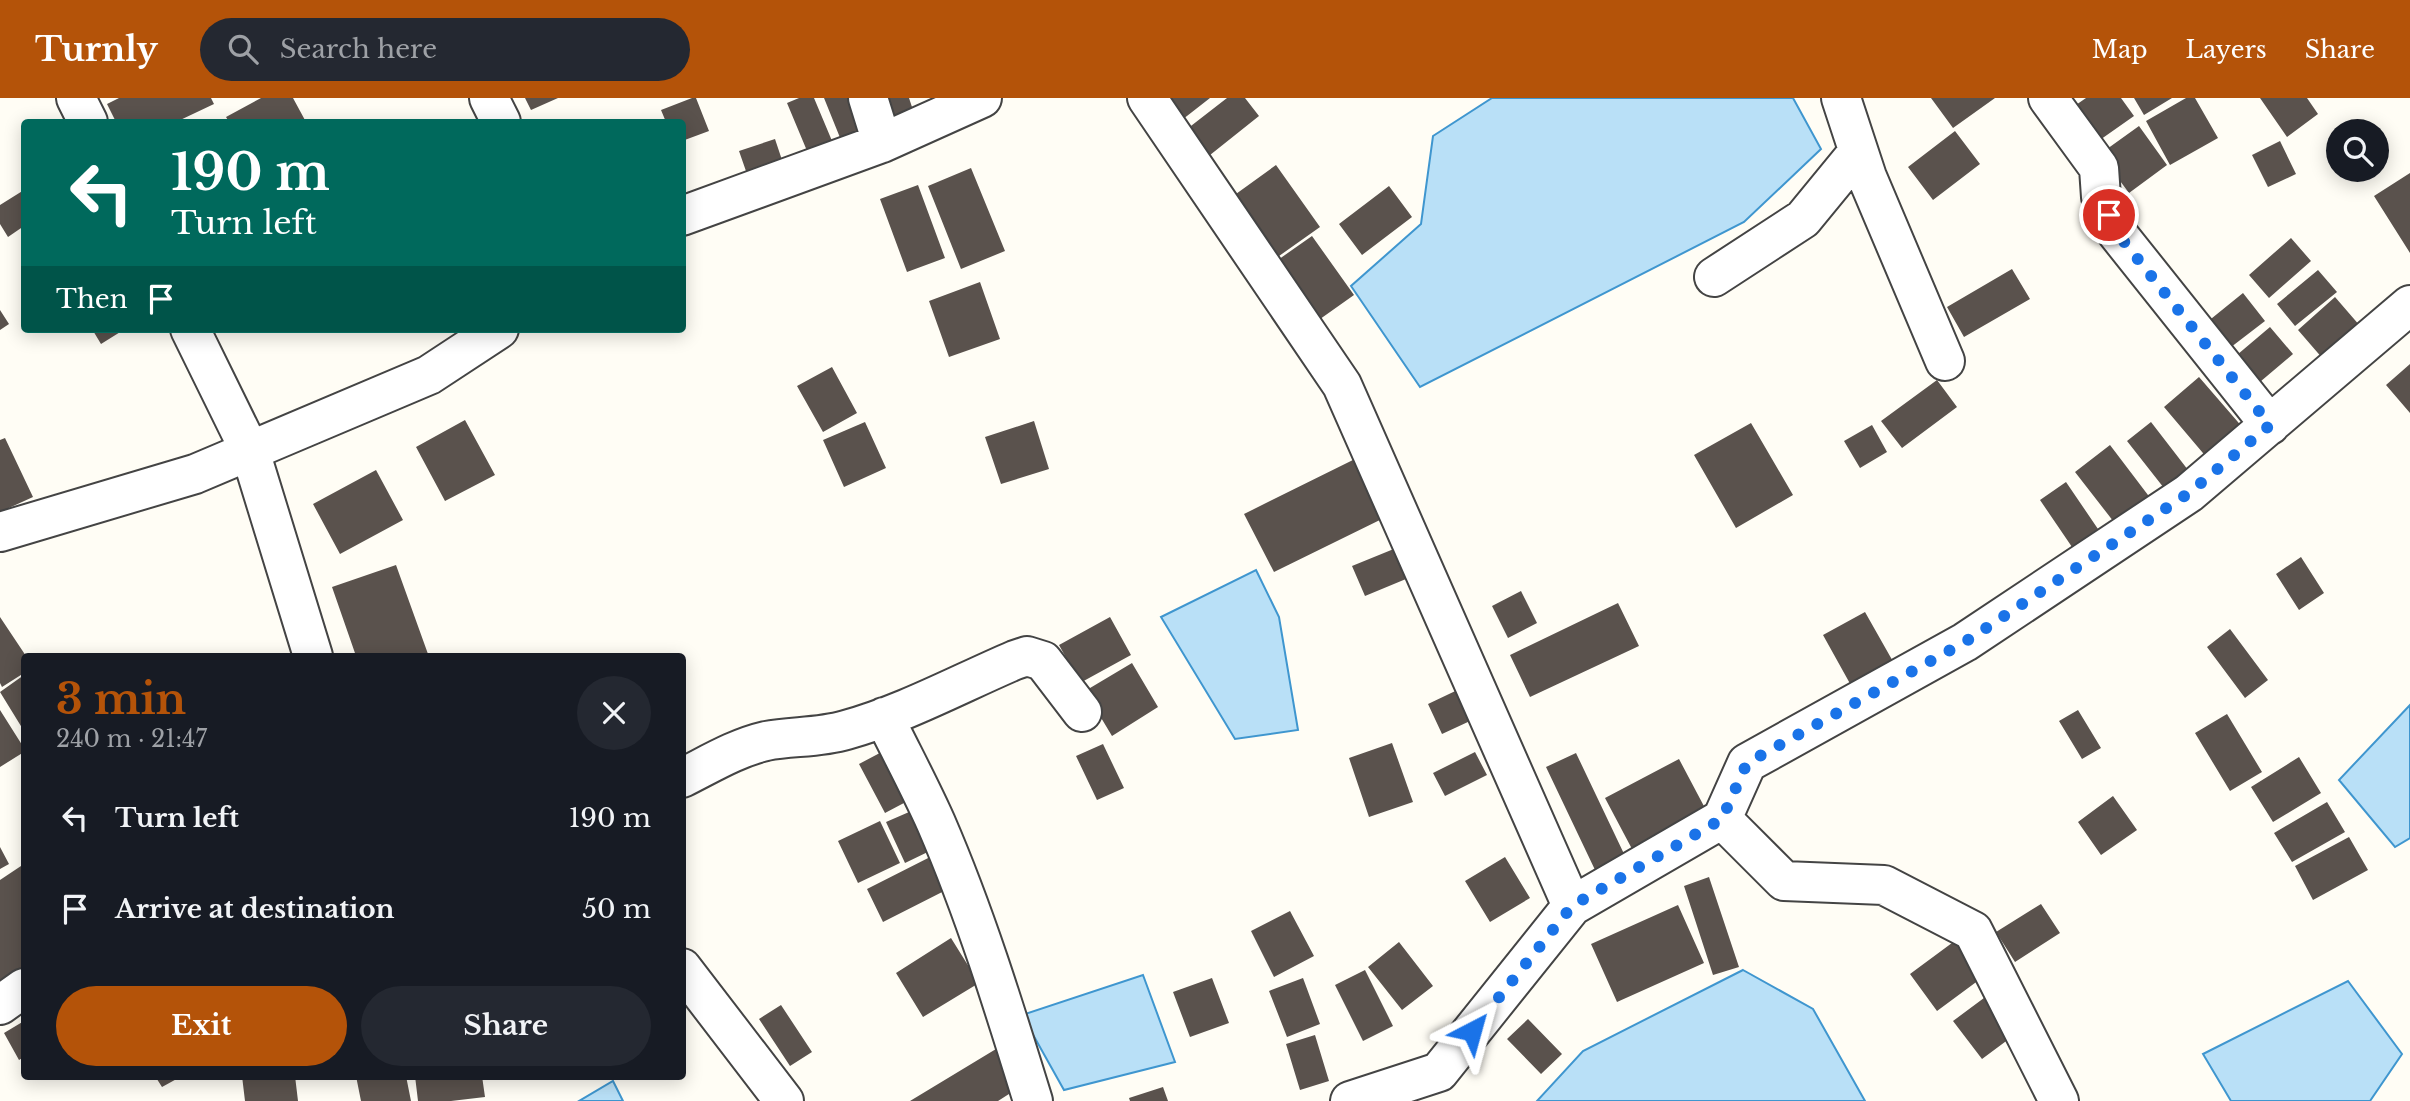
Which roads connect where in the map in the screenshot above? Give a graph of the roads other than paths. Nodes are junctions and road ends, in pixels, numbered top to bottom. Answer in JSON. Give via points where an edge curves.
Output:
{"nodes":[{"id":1,"x":76,"y":98,"type":"edge"},
{"id":2,"x":489,"y":98,"type":"edge"},
{"id":3,"x":868,"y":98,"type":"edge"},
{"id":4,"x":982,"y":98,"type":"edge"},
{"id":5,"x":1147,"y":98,"type":"edge"},
{"id":6,"x":1841,"y":98,"type":"edge"},
{"id":7,"x":2048,"y":98,"type":"edge"},
{"id":8,"x":86,"y":119,"type":"edge"},
{"id":9,"x":500,"y":119,"type":"edge"},
{"id":10,"x":882,"y":143,"type":"junction"},
{"id":11,"x":1858,"y":152,"type":"junction"},
{"id":12,"x":686,"y":215,"type":"edge"},
{"id":13,"x":1714,"y":277,"type":"dead end"},
{"id":14,"x":2410,"y":305,"type":"edge"},
{"id":15,"x":192,"y":333,"type":"edge"},
{"id":16,"x":493,"y":333,"type":"edge"},
{"id":17,"x":1945,"y":361,"type":"dead end"},
{"id":18,"x":2270,"y":425,"type":"junction"},
{"id":19,"x":250,"y":451,"type":"junction"},
{"id":20,"x":0,"y":532,"type":"edge"},
{"id":21,"x":312,"y":653,"type":"edge"},
{"id":22,"x":1082,"y":712,"type":"dead end"},
{"id":23,"x":884,"y":717,"type":"junction"},
{"id":24,"x":686,"y":776,"type":"edge"},
{"id":25,"x":1722,"y":819,"type":"junction"},
{"id":26,"x":1572,"y":906,"type":"junction"},
{"id":27,"x":686,"y":973,"type":"edge"},
{"id":28,"x":21,"y":990,"type":"edge"},
{"id":29,"x":0,"y":1005,"type":"edge"},
{"id":30,"x":784,"y":1101,"type":"edge"},
{"id":31,"x":1033,"y":1101,"type":"edge"},
{"id":32,"x":1350,"y":1101,"type":"edge"},
{"id":33,"x":2059,"y":1101,"type":"edge"}],
"edges":[{"from":1,"to":8,"type":"street"},
{"from":2,"to":9,"type":"street"},
{"from":3,"to":10,"type":"street"},
{"from":4,"to":10,"type":"street"},
{"from":5,"to":26,"type":"street","via":[[1342,385]]},
{"from":6,"to":11,"type":"street"},
{"from":7,"to":18,"type":"street","via":[[2099,168],[2101,197],[2117,233]]},
{"from":10,"to":12,"type":"street"},
{"from":11,"to":13,"type":"street","via":[[1803,219]]},
{"from":11,"to":17,"type":"street"},
{"from":14,"to":18,"type":"street"},
{"from":15,"to":19,"type":"street"},
{"from":16,"to":19,"type":"street","via":[[429,375]]},
{"from":18,"to":25,"type":"street","via":[[2189,493],[1965,642],[1747,763]]},
{"from":19,"to":20,"type":"street","via":[[195,474]]},
{"from":19,"to":21,"type":"street"},
{"from":22,"to":23,"type":"street","via":[[1043,661],[1027,656]]},
{"from":23,"to":24,"type":"street","via":[[846,730],[737,749]]},
{"from":23,"to":31,"type":"street","via":[[935,821],[972,913]]},
{"from":25,"to":26,"type":"street"},
{"from":25,"to":33,"type":"street","via":[[1784,881],[1884,885],[1973,931]]},
{"from":26,"to":32,"type":"street","via":[[1439,1072]]},
{"from":27,"to":30,"type":"street"},
{"from":28,"to":29,"type":"street"}]}
